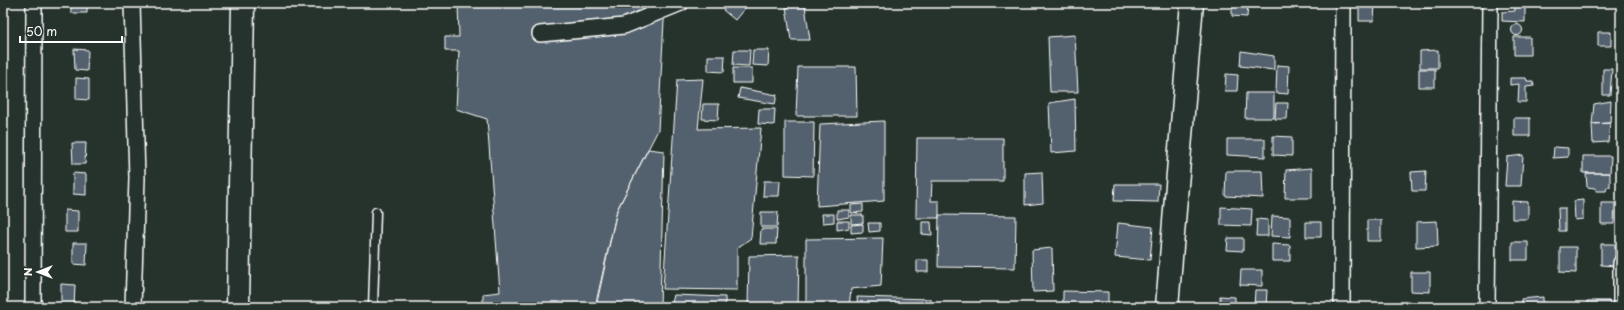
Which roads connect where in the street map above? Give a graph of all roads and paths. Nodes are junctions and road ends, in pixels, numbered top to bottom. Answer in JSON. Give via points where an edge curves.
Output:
{"nodes":[{"id":1,"x":34,"y":3,"type":"edge"},
{"id":2,"x":132,"y":3,"type":"edge"},
{"id":3,"x":243,"y":3,"type":"edge"},
{"id":4,"x":682,"y":3,"type":"edge"},
{"id":5,"x":1192,"y":3,"type":"edge"},
{"id":6,"x":1343,"y":3,"type":"edge"},
{"id":7,"x":1490,"y":3,"type":"edge"},
{"id":8,"x":540,"y":34,"type":"dead end"},
{"id":9,"x":376,"y":212,"type":"dead end"},
{"id":10,"x":1621,"y":264,"type":"edge"},
{"id":11,"x":33,"y":307,"type":"edge"},
{"id":12,"x":133,"y":307,"type":"edge"},
{"id":13,"x":238,"y":307,"type":"edge"},
{"id":14,"x":373,"y":307,"type":"edge"},
{"id":15,"x":1167,"y":307,"type":"edge"},
{"id":16,"x":1342,"y":307,"type":"edge"},
{"id":17,"x":1487,"y":307,"type":"edge"},
{"id":18,"x":1620,"y":307,"type":"edge"}],
"edges":[{"from":1,"to":11,"type":"street"},
{"from":2,"to":12,"type":"street","via":[[137,178]]},
{"from":3,"to":13,"type":"street"},
{"from":4,"to":8,"type":"street","via":[[624,26]]},
{"from":5,"to":15,"type":"street"},
{"from":6,"to":16,"type":"street"},
{"from":7,"to":17,"type":"street"},
{"from":9,"to":14,"type":"lane"},
{"from":10,"to":18,"type":"street"}]}
